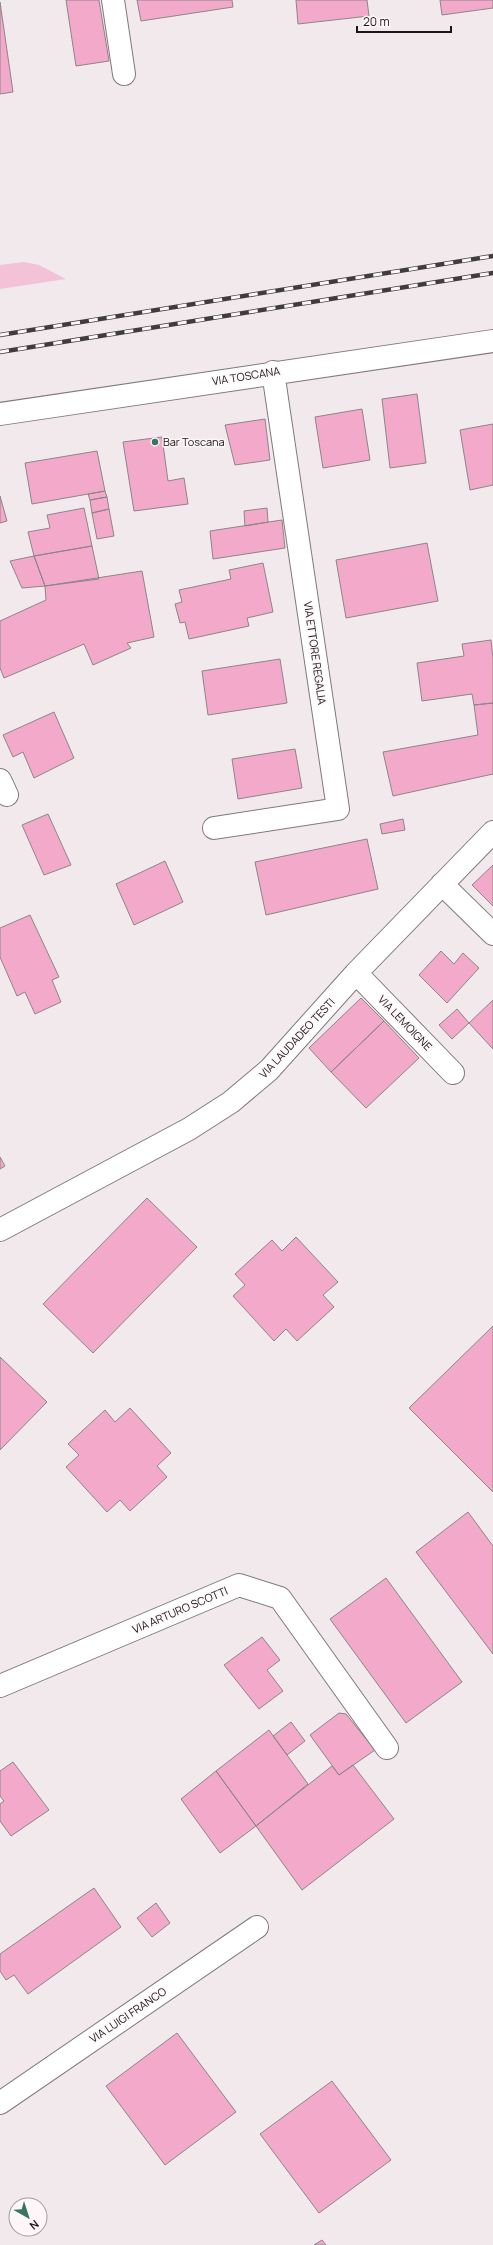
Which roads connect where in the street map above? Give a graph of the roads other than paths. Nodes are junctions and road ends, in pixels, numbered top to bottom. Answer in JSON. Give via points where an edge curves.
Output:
{"nodes":[{"id":1,"x":113,"y":0,"type":"edge"},
{"id":2,"x":124,"y":74,"type":"dead end"},
{"id":3,"x":493,"y":341,"type":"edge"},
{"id":4,"x":273,"y":372,"type":"junction"},
{"id":5,"x":0,"y":414,"type":"edge"},
{"id":6,"x":214,"y":828,"type":"dead end"},
{"id":7,"x":493,"y":832,"type":"edge"},
{"id":8,"x":442,"y":884,"type":"junction"},
{"id":9,"x":493,"y":934,"type":"edge"},
{"id":10,"x":356,"y":973,"type":"junction"},
{"id":11,"x":453,"y":1073,"type":"dead end"},
{"id":12,"x":0,"y":1230,"type":"edge"},
{"id":13,"x":0,"y":1686,"type":"edge"},
{"id":14,"x":387,"y":1748,"type":"dead end"},
{"id":15,"x":257,"y":1928,"type":"dead end"},
{"id":16,"x":0,"y":2103,"type":"edge"}],
"edges":[{"from":1,"to":2,"type":"street"},
{"from":3,"to":4,"type":"street","name":"VIA TOSCANA"},
{"from":4,"to":5,"type":"street","name":"VIA TOSCANA"},
{"from":4,"to":6,"type":"street","name":"VIA ETTORE REGALIA","via":[[338,809]]},
{"from":7,"to":8,"type":"street","name":"VIA LAUDADEO TESTI"},
{"from":8,"to":9,"type":"street"},
{"from":8,"to":10,"type":"street","name":"VIA LAUDADEO TESTI"},
{"from":10,"to":11,"type":"street","name":"VIA LEMOIGNE"},
{"from":10,"to":12,"type":"street","name":"VIA LAUDADEO TESTI","via":[[269,1070],[231,1102],[189,1129]]},
{"from":13,"to":14,"type":"street","name":"VIA ARTURO SCOTTI","via":[[239,1584],[280,1598]]},
{"from":15,"to":16,"type":"street","name":"VIA LUIGI FRANCO"}]}
